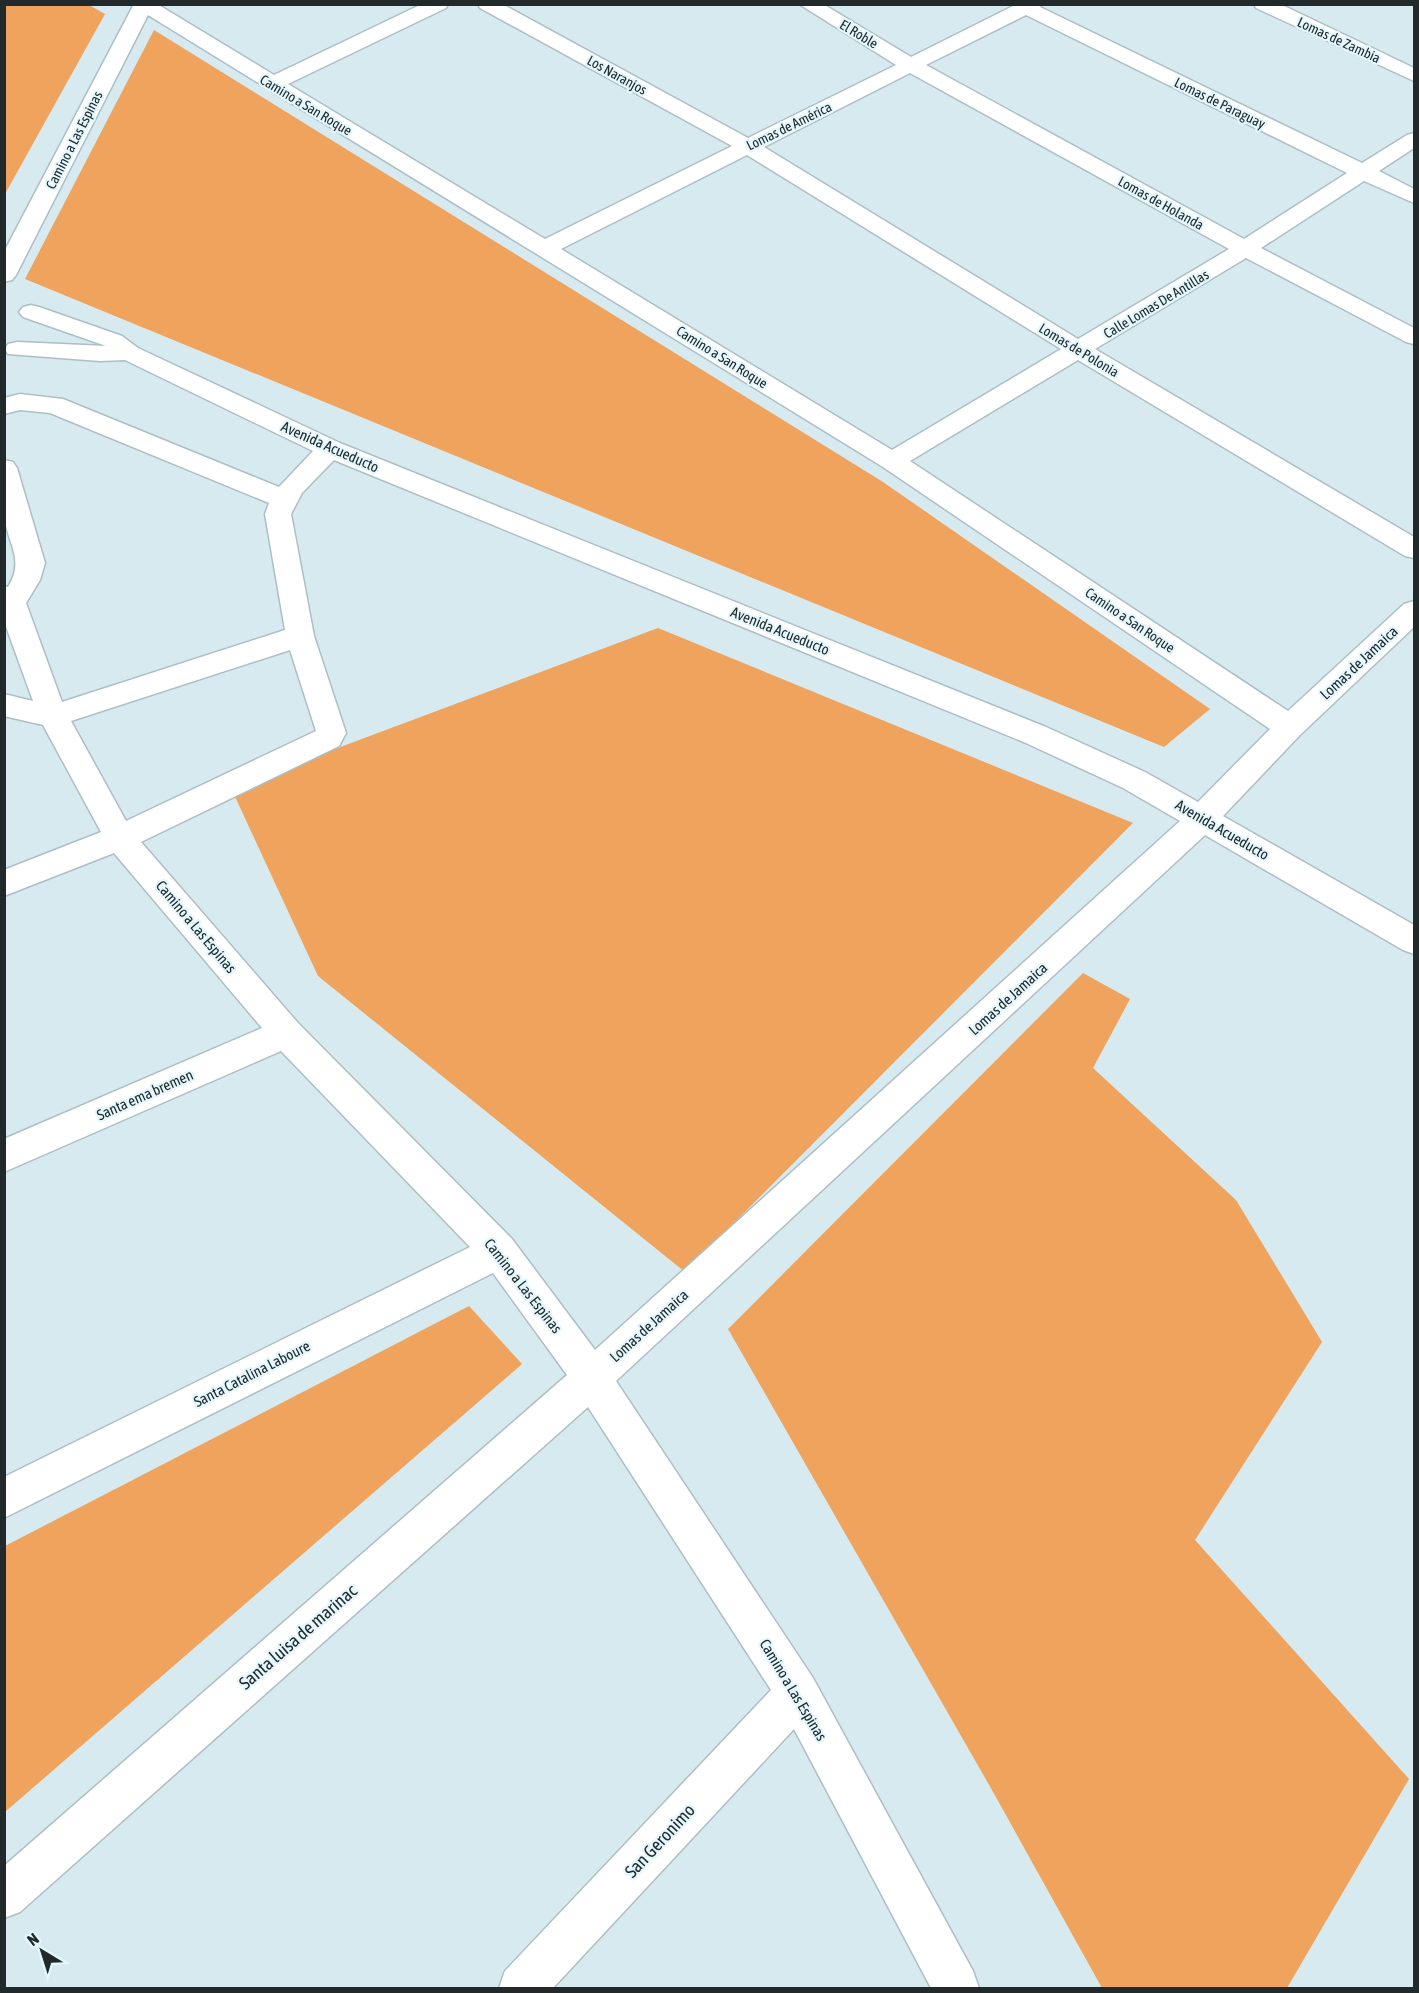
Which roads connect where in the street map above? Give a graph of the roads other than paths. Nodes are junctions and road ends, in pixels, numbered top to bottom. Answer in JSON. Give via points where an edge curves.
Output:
{"nodes":[{"id":1,"x":143,"y":4,"type":"edge"},
{"id":2,"x":438,"y":4,"type":"edge"},
{"id":3,"x":487,"y":4,"type":"edge"},
{"id":4,"x":807,"y":4,"type":"edge"},
{"id":5,"x":1263,"y":4,"type":"edge"},
{"id":6,"x":1030,"y":6,"type":"edge"},
{"id":7,"x":910,"y":65,"type":"junction"},
{"id":8,"x":1414,"y":75,"type":"edge"},
{"id":9,"x":271,"y":84,"type":"junction"},
{"id":10,"x":1414,"y":139,"type":"edge"},
{"id":11,"x":747,"y":146,"type":"junction"},
{"id":12,"x":1362,"y":172,"type":"junction"},
{"id":13,"x":1414,"y":197,"type":"edge"},
{"id":14,"x":545,"y":249,"type":"junction"},
{"id":15,"x":1245,"y":249,"type":"junction"},
{"id":16,"x":14,"y":296,"type":"edge"},
{"id":17,"x":1414,"y":337,"type":"edge"},
{"id":18,"x":1080,"y":350,"type":"junction"},
{"id":19,"x":11,"y":352,"type":"edge"},
{"id":20,"x":129,"y":353,"type":"junction"},
{"id":21,"x":4,"y":406,"type":"edge"},
{"id":22,"x":331,"y":449,"type":"junction"},
{"id":23,"x":892,"y":461,"type":"junction"},
{"id":24,"x":4,"y":468,"type":"edge"},
{"id":25,"x":283,"y":500,"type":"junction"},
{"id":26,"x":1414,"y":549,"type":"edge"},
{"id":27,"x":8,"y":599,"type":"edge"},
{"id":28,"x":1414,"y":611,"type":"edge"},
{"id":29,"x":300,"y":636,"type":"junction"},
{"id":30,"x":4,"y":705,"type":"edge"},
{"id":31,"x":53,"y":716,"type":"junction"},
{"id":32,"x":1290,"y":727,"type":"junction"},
{"id":33,"x":1203,"y":819,"type":"junction"},
{"id":34,"x":120,"y":838,"type":"junction"},
{"id":35,"x":4,"y":883,"type":"edge"},
{"id":36,"x":1414,"y":941,"type":"edge"},
{"id":37,"x":286,"y":1033,"type":"junction"},
{"id":38,"x":4,"y":1156,"type":"edge"},
{"id":39,"x":499,"y":1251,"type":"junction"},
{"id":40,"x":592,"y":1378,"type":"junction"},
{"id":41,"x":4,"y":1498,"type":"edge"},
{"id":42,"x":798,"y":1693,"type":"junction"},
{"id":43,"x":4,"y":1896,"type":"edge"},
{"id":44,"x":522,"y":1989,"type":"edge"},
{"id":45,"x":956,"y":1989,"type":"edge"}],
"edges":[{"from":1,"to":9,"type":"street","name":"Camino a San Roque"},
{"from":1,"to":16,"type":"street","name":"Camino a Las Espinas"},
{"from":2,"to":9,"type":"street"},
{"from":3,"to":11,"type":"street","name":"Los Naranjos"},
{"from":4,"to":7,"type":"street","name":"El Roble"},
{"from":5,"to":8,"type":"street","name":"Lomas de Zambia"},
{"from":6,"to":7,"type":"street","name":"Lomas de América"},
{"from":6,"to":12,"type":"street","name":"Lomas de Paraguay"},
{"from":7,"to":11,"type":"street","name":"Lomas de América"},
{"from":7,"to":15,"type":"street","name":"Lomas de Holanda"},
{"from":9,"to":14,"type":"street","name":"Camino a San Roque"},
{"from":10,"to":12,"type":"street","name":"Calle Lomas De Antillas"},
{"from":11,"to":14,"type":"street","name":"Lomas de América"},
{"from":11,"to":18,"type":"street","name":"Lomas de Polonia"},
{"from":12,"to":13,"type":"street","name":"Lomas de Paraguay"},
{"from":12,"to":15,"type":"street","name":"Calle Lomas De Antillas"},
{"from":14,"to":23,"type":"street","name":"Camino a San Roque"},
{"from":15,"to":17,"type":"street","name":"Lomas de Holanda"},
{"from":15,"to":18,"type":"street","name":"Calle Lomas De Antillas"},
{"from":16,"to":19,"type":"street","name":"Camino a Las Espinas","via":[[33,325],[27,338]]},
{"from":16,"to":20,"type":"street","name":"Avenida Acueducto","via":[[114,341]]},
{"from":18,"to":23,"type":"street","name":"Calle Lomas De Antillas"},
{"from":18,"to":26,"type":"street","name":"Lomas de Polonia"},
{"from":19,"to":20,"type":"street","name":"Avenida Acueducto"},
{"from":20,"to":22,"type":"street","name":"Avenida Acueducto"},
{"from":21,"to":25,"type":"street","via":[[20,402],[54,405]]},
{"from":22,"to":25,"type":"street","via":[[302,475]]},
{"from":22,"to":33,"type":"street","name":"Avenida Acueducto","via":[[1036,735],[1134,780]]},
{"from":23,"to":32,"type":"street","name":"Camino a San Roque"},
{"from":24,"to":27,"type":"street","name":"Camino a Las Espinas","via":[[31,563],[26,580]]},
{"from":25,"to":29,"type":"street","via":[[278,514],[280,536]]},
{"from":27,"to":31,"type":"street","name":"Camino a Las Espinas"},
{"from":28,"to":32,"type":"street","name":"Lomas de Jamaica"},
{"from":29,"to":31,"type":"street"},
{"from":29,"to":34,"type":"street","via":[[332,734],[329,738]]},
{"from":30,"to":31,"type":"street"},
{"from":31,"to":34,"type":"street","name":"Camino a Las Espinas"},
{"from":32,"to":33,"type":"street","name":"Lomas de Jamaica"},
{"from":33,"to":36,"type":"street","name":"Avenida Acueducto"},
{"from":33,"to":40,"type":"street","name":"Lomas de Jamaica"},
{"from":34,"to":35,"type":"street"},
{"from":34,"to":37,"type":"street","name":"Camino a Las Espinas"},
{"from":37,"to":38,"type":"street","name":"Santa ema bremen"},
{"from":37,"to":39,"type":"street","name":"Camino a Las Espinas"},
{"from":39,"to":40,"type":"street","name":"Camino a Las Espinas"},
{"from":39,"to":41,"type":"street","name":"Santa Catalina Laboure"},
{"from":40,"to":42,"type":"street","name":"Camino a Las Espinas"},
{"from":40,"to":43,"type":"street","name":"Santa luisa de marinac"},
{"from":42,"to":44,"type":"street","name":"San Geronimo"},
{"from":42,"to":45,"type":"street","name":"Camino a Las Espinas"}]}
